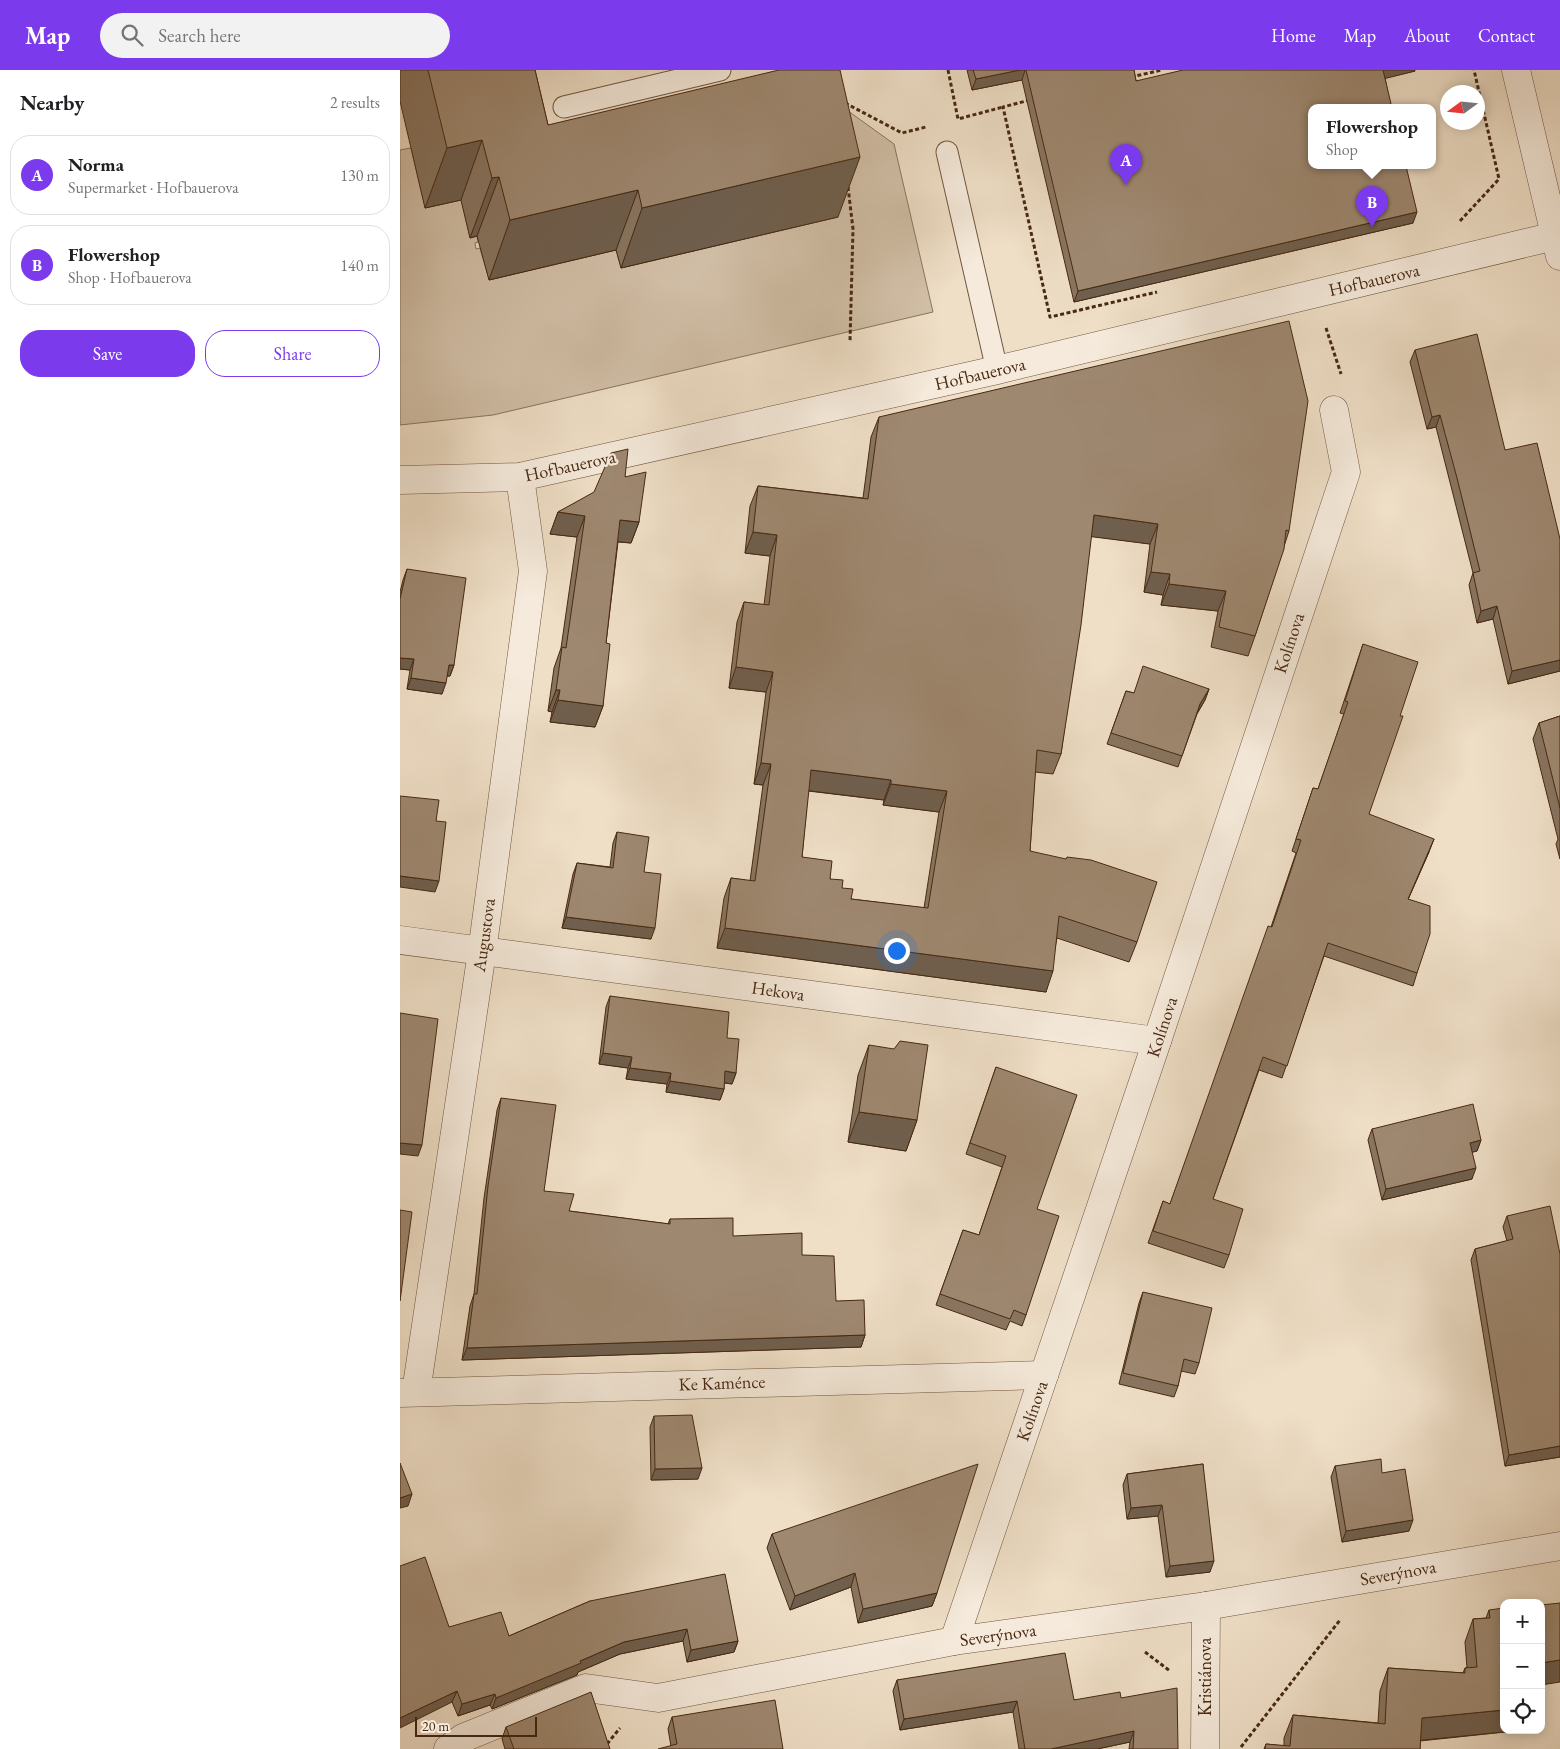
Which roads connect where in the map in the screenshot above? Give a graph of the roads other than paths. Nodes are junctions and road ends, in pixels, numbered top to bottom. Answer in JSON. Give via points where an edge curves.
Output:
{"nodes":[{"id":1,"x":720,"y":70,"type":"edge"},
{"id":2,"x":1516,"y":70,"type":"edge"},
{"id":3,"x":564,"y":107,"type":"dead end"},
{"id":4,"x":947,"y":152,"type":"dead end"},
{"id":5,"x":1558,"y":243,"type":"edge"},
{"id":6,"x":997,"y":370,"type":"junction"},
{"id":7,"x":1334,"y":410,"type":"road end"},
{"id":8,"x":520,"y":478,"type":"junction"},
{"id":9,"x":400,"y":480,"type":"edge"},
{"id":10,"x":400,"y":940,"type":"edge"},
{"id":11,"x":482,"y":952,"type":"junction"},
{"id":12,"x":1157,"y":1041,"type":"junction"},
{"id":13,"x":1044,"y":1374,"type":"junction"},
{"id":14,"x":408,"y":1392,"type":"edge"},
{"id":15,"x":1560,"y":1546,"type":"edge"},
{"id":16,"x":1206,"y":1606,"type":"junction"},
{"id":17,"x":954,"y":1641,"type":"junction"},
{"id":18,"x":448,"y":1749,"type":"edge"},
{"id":19,"x":1205,"y":1749,"type":"edge"}],
"edges":[{"from":1,"to":3,"type":"lane"},
{"from":2,"to":5,"type":"street"},
{"from":4,"to":6,"type":"lane"},
{"from":5,"to":6,"type":"street","name":"Hofbauerova","via":[[1316,294]]},
{"from":6,"to":8,"type":"street","name":"Hofbauerova"},
{"from":7,"to":12,"type":"street","name":"Kolínova","via":[[1346,472]]},
{"from":8,"to":9,"type":"street","name":"Hofbauerova"},
{"from":8,"to":11,"type":"street","name":"Augustova","via":[[533,571]]},
{"from":10,"to":11,"type":"street","name":"Hekova"},
{"from":11,"to":12,"type":"street","name":"Hekova"},
{"from":11,"to":14,"type":"street","name":"Augustova"},
{"from":12,"to":13,"type":"street","name":"Kolínova"},
{"from":13,"to":14,"type":"street","name":"Ke Kaménce"},
{"from":13,"to":17,"type":"street","name":"Kolínova"},
{"from":15,"to":16,"type":"street","name":"Severýnova"},
{"from":16,"to":17,"type":"street","name":"Severýnova"},
{"from":16,"to":19,"type":"street","name":"Kristiánova"},
{"from":17,"to":18,"type":"street","name":"Severýnova","via":[[658,1698],[586,1688],[463,1738]]}]}
